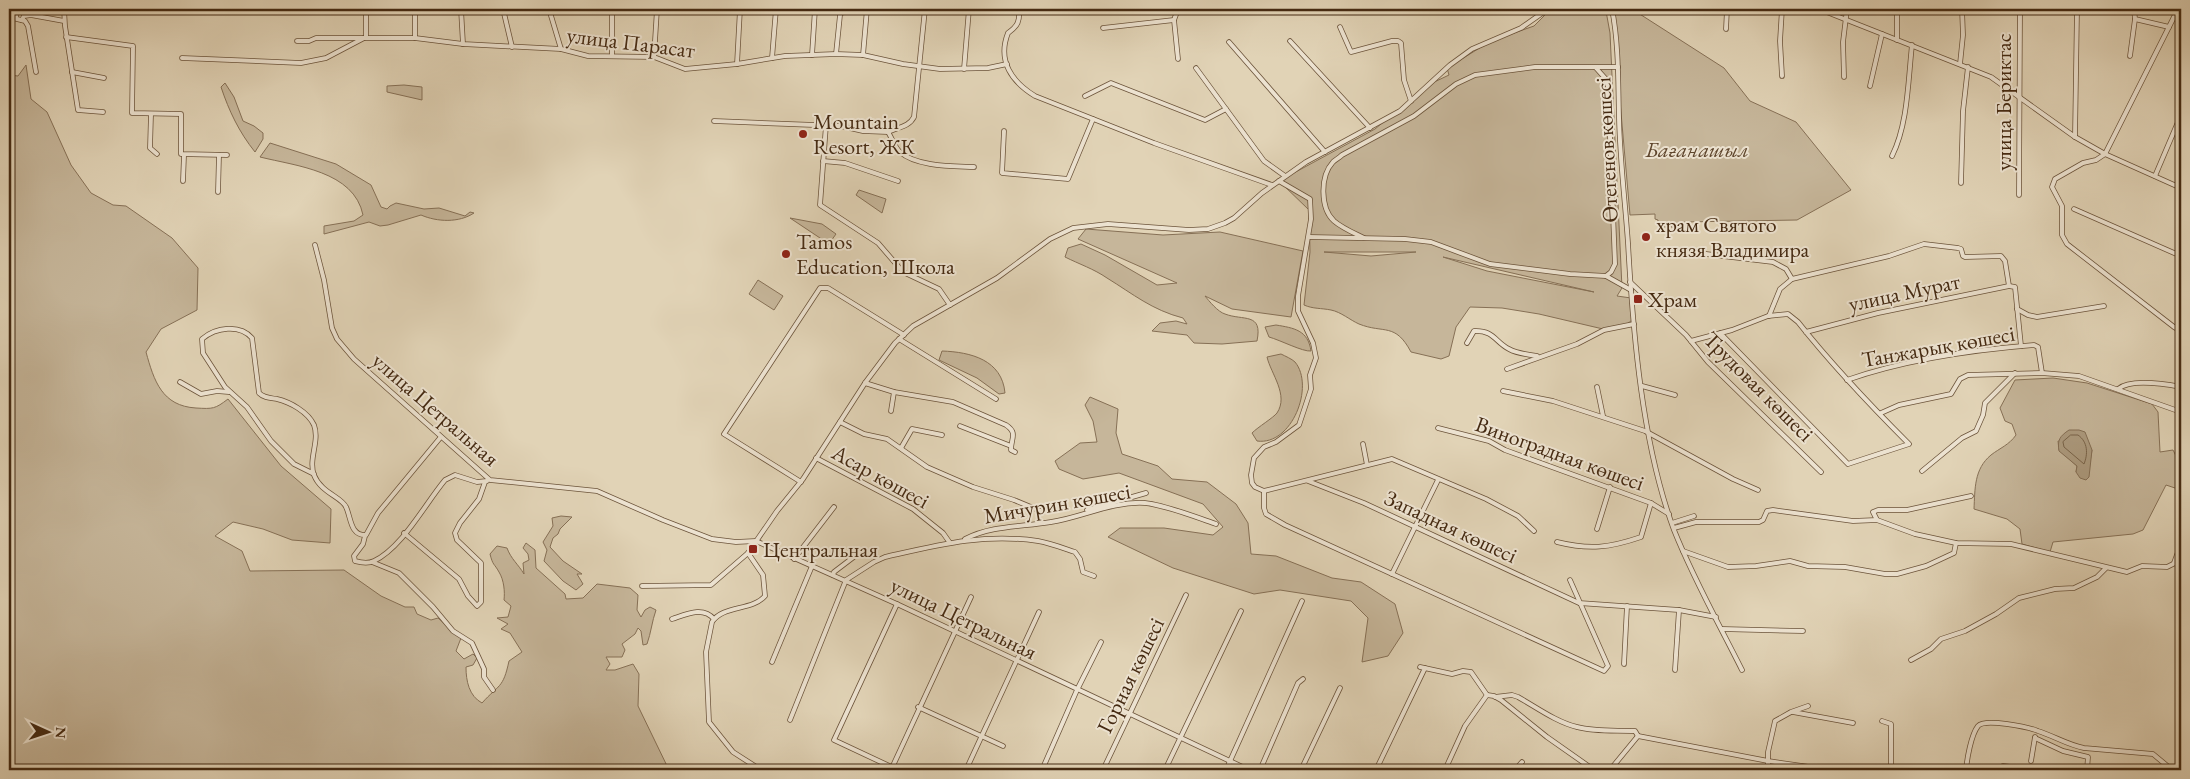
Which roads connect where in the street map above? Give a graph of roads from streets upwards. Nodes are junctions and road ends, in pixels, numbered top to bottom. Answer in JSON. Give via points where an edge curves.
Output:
{"nodes":[{"id":1,"x":17,"y":9,"type":"edge"},
{"id":2,"x":64,"y":9,"type":"edge"},
{"id":3,"x":366,"y":9,"type":"edge"},
{"id":4,"x":415,"y":9,"type":"edge"},
{"id":5,"x":461,"y":9,"type":"edge"},
{"id":6,"x":503,"y":9,"type":"edge"},
{"id":7,"x":549,"y":9,"type":"edge"},
{"id":8,"x":612,"y":9,"type":"edge"},
{"id":9,"x":657,"y":9,"type":"edge"},
{"id":10,"x":740,"y":9,"type":"edge"},
{"id":11,"x":776,"y":9,"type":"edge"},
{"id":12,"x":815,"y":9,"type":"edge"},
{"id":13,"x":845,"y":9,"type":"edge"},
{"id":14,"x":864,"y":9,"type":"edge"},
{"id":15,"x":925,"y":9,"type":"edge"},
{"id":16,"x":969,"y":9,"type":"edge"},
{"id":17,"x":1020,"y":9,"type":"edge"},
{"id":18,"x":1084,"y":9,"type":"edge"},
{"id":19,"x":1110,"y":9,"type":"edge"},
{"id":20,"x":1178,"y":9,"type":"edge"},
{"id":21,"x":1548,"y":9,"type":"edge"},
{"id":22,"x":1612,"y":9,"type":"edge"},
{"id":23,"x":1727,"y":9,"type":"edge"},
{"id":24,"x":1782,"y":9,"type":"edge"},
{"id":25,"x":1819,"y":9,"type":"edge"},
{"id":26,"x":1847,"y":9,"type":"edge"},
{"id":27,"x":1897,"y":9,"type":"edge"},
{"id":28,"x":1962,"y":9,"type":"edge"},
{"id":29,"x":2020,"y":9,"type":"edge"},
{"id":30,"x":2076,"y":9,"type":"edge"},
{"id":31,"x":2134,"y":9,"type":"edge"},
{"id":32,"x":2178,"y":9,"type":"edge"},
{"id":33,"x":9,"y":16,"type":"edge"},
{"id":34,"x":16,"y":18,"type":"junction"},
{"id":35,"x":1846,"y":18,"type":"junction"},
{"id":36,"x":2135,"y":19,"type":"junction"},
{"id":37,"x":22,"y":20,"type":"junction"},
{"id":38,"x":1174,"y":20,"type":"junction"},
{"id":39,"x":64,"y":21,"type":"junction"},
{"id":40,"x":1340,"y":27,"type":"dead end"},
{"id":41,"x":2169,"y":27,"type":"junction"},
{"id":42,"x":1104,"y":28,"type":"dead end"},
{"id":43,"x":1726,"y":28,"type":"dead end"},
{"id":44,"x":1882,"y":34,"type":"junction"},
{"id":45,"x":66,"y":37,"type":"junction"},
{"id":46,"x":366,"y":37,"type":"junction"},
{"id":47,"x":415,"y":38,"type":"junction"},
{"id":48,"x":1897,"y":40,"type":"junction"},
{"id":49,"x":297,"y":41,"type":"dead end"},
{"id":50,"x":1290,"y":41,"type":"dead end"},
{"id":51,"x":1229,"y":42,"type":"dead end"},
{"id":52,"x":463,"y":44,"type":"junction"},
{"id":53,"x":1912,"y":45,"type":"junction"},
{"id":54,"x":512,"y":47,"type":"junction"},
{"id":55,"x":561,"y":50,"type":"junction"},
{"id":56,"x":836,"y":54,"type":"junction"},
{"id":57,"x":612,"y":55,"type":"junction"},
{"id":58,"x":863,"y":55,"type":"junction"},
{"id":59,"x":812,"y":56,"type":"junction"},
{"id":60,"x":2130,"y":56,"type":"dead end"},
{"id":61,"x":654,"y":57,"type":"junction"},
{"id":62,"x":182,"y":58,"type":"dead end"},
{"id":63,"x":772,"y":58,"type":"junction"},
{"id":64,"x":1178,"y":59,"type":"dead end"},
{"id":65,"x":737,"y":64,"type":"junction"},
{"id":66,"x":1007,"y":64,"type":"junction"},
{"id":67,"x":1960,"y":64,"type":"junction"},
{"id":68,"x":920,"y":66,"type":"junction"},
{"id":69,"x":1618,"y":67,"type":"junction"},
{"id":70,"x":1968,"y":67,"type":"junction"},
{"id":71,"x":1196,"y":68,"type":"dead end"},
{"id":72,"x":1596,"y":68,"type":"junction"},
{"id":73,"x":964,"y":69,"type":"junction"},
{"id":74,"x":36,"y":72,"type":"dead end"},
{"id":75,"x":72,"y":72,"type":"junction"},
{"id":76,"x":1782,"y":76,"type":"dead end"},
{"id":77,"x":1844,"y":77,"type":"dead end"},
{"id":78,"x":104,"y":78,"type":"dead end"},
{"id":79,"x":1870,"y":86,"type":"dead end"},
{"id":80,"x":1084,"y":96,"type":"dead end"},
{"id":81,"x":2018,"y":97,"type":"junction"},
{"id":82,"x":1411,"y":101,"type":"junction"},
{"id":83,"x":1226,"y":109,"type":"junction"},
{"id":84,"x":103,"y":112,"type":"dead end"},
{"id":85,"x":151,"y":114,"type":"junction"},
{"id":86,"x":2181,"y":115,"type":"edge"},
{"id":87,"x":1093,"y":119,"type":"junction"},
{"id":88,"x":714,"y":121,"type":"dead end"},
{"id":89,"x":826,"y":125,"type":"junction"},
{"id":90,"x":1370,"y":128,"type":"junction"},
{"id":91,"x":1004,"y":131,"type":"dead end"},
{"id":92,"x":888,"y":132,"type":"junction"},
{"id":93,"x":2076,"y":137,"type":"junction"},
{"id":94,"x":1325,"y":152,"type":"junction"},
{"id":95,"x":157,"y":154,"type":"dead end"},
{"id":96,"x":2105,"y":154,"type":"junction"},
{"id":97,"x":184,"y":155,"type":"junction"},
{"id":98,"x":219,"y":155,"type":"junction"},
{"id":99,"x":227,"y":155,"type":"dead end"},
{"id":100,"x":1892,"y":156,"type":"dead end"},
{"id":101,"x":823,"y":161,"type":"junction"},
{"id":102,"x":974,"y":167,"type":"dead end"},
{"id":103,"x":1285,"y":176,"type":"junction"},
{"id":104,"x":2155,"y":176,"type":"junction"},
{"id":105,"x":183,"y":181,"type":"dead end"},
{"id":106,"x":898,"y":181,"type":"dead end"},
{"id":107,"x":1279,"y":181,"type":"junction"},
{"id":108,"x":1961,"y":183,"type":"dead end"},
{"id":109,"x":1272,"y":186,"type":"junction"},
{"id":110,"x":2181,"y":188,"type":"edge"},
{"id":111,"x":218,"y":192,"type":"dead end"},
{"id":112,"x":2019,"y":195,"type":"dead end"},
{"id":113,"x":2074,"y":209,"type":"dead end"},
{"id":114,"x":1308,"y":237,"type":"junction"},
{"id":115,"x":1364,"y":238,"type":"junction"},
{"id":116,"x":315,"y":245,"type":"dead end"},
{"id":117,"x":1706,"y":254,"type":"dead end"},
{"id":118,"x":2181,"y":256,"type":"edge"},
{"id":119,"x":1606,"y":276,"type":"junction"},
{"id":120,"x":1792,"y":279,"type":"junction"},
{"id":121,"x":1630,"y":282,"type":"junction"},
{"id":122,"x":2009,"y":286,"type":"junction"},
{"id":123,"x":1631,"y":290,"type":"junction"},
{"id":124,"x":950,"y":305,"type":"junction"},
{"id":125,"x":2104,"y":306,"type":"dead end"},
{"id":126,"x":2017,"y":308,"type":"junction"},
{"id":127,"x":1769,"y":316,"type":"junction"},
{"id":128,"x":1634,"y":324,"type":"junction"},
{"id":129,"x":2181,"y":331,"type":"edge"},
{"id":130,"x":1806,"y":332,"type":"junction"},
{"id":131,"x":1720,"y":333,"type":"junction"},
{"id":132,"x":904,"y":335,"type":"junction"},
{"id":133,"x":899,"y":340,"type":"junction"},
{"id":134,"x":1691,"y":341,"type":"junction"},
{"id":135,"x":1467,"y":344,"type":"dead end"},
{"id":136,"x":2021,"y":346,"type":"junction"},
{"id":137,"x":1539,"y":356,"type":"junction"},
{"id":138,"x":1507,"y":369,"type":"dead end"},
{"id":139,"x":2014,"y":373,"type":"junction"},
{"id":140,"x":2042,"y":373,"type":"junction"},
{"id":141,"x":1847,"y":380,"type":"junction"},
{"id":142,"x":180,"y":382,"type":"dead end"},
{"id":143,"x":865,"y":383,"type":"junction"},
{"id":144,"x":1642,"y":386,"type":"junction"},
{"id":145,"x":1597,"y":387,"type":"dead end"},
{"id":146,"x":2181,"y":387,"type":"edge"},
{"id":147,"x":2118,"y":388,"type":"junction"},
{"id":148,"x":1503,"y":390,"type":"dead end"},
{"id":149,"x":230,"y":392,"type":"junction"},
{"id":150,"x":894,"y":392,"type":"junction"},
{"id":151,"x":1675,"y":396,"type":"dead end"},
{"id":152,"x":996,"y":399,"type":"dead end"},
{"id":153,"x":891,"y":411,"type":"dead end"},
{"id":154,"x":2181,"y":412,"type":"edge"},
{"id":155,"x":1880,"y":413,"type":"junction"},
{"id":156,"x":1603,"y":416,"type":"junction"},
{"id":157,"x":840,"y":422,"type":"junction"},
{"id":158,"x":960,"y":426,"type":"dead end"},
{"id":159,"x":1438,"y":428,"type":"dead end"},
{"id":160,"x":1648,"y":433,"type":"junction"},
{"id":161,"x":942,"y":435,"type":"dead end"},
{"id":162,"x":440,"y":438,"type":"junction"},
{"id":163,"x":1363,"y":444,"type":"dead end"},
{"id":164,"x":1011,"y":446,"type":"junction"},
{"id":165,"x":901,"y":448,"type":"junction"},
{"id":166,"x":1015,"y":452,"type":"dead end"},
{"id":167,"x":816,"y":458,"type":"junction"},
{"id":168,"x":1367,"y":465,"type":"junction"},
{"id":169,"x":1821,"y":472,"type":"dead end"},
{"id":170,"x":1922,"y":472,"type":"dead end"},
{"id":171,"x":314,"y":474,"type":"junction"},
{"id":172,"x":1438,"y":480,"type":"junction"},
{"id":173,"x":488,"y":481,"type":"junction"},
{"id":174,"x":1308,"y":481,"type":"junction"},
{"id":175,"x":801,"y":482,"type":"junction"},
{"id":176,"x":1610,"y":487,"type":"junction"},
{"id":177,"x":1758,"y":490,"type":"dead end"},
{"id":178,"x":1264,"y":491,"type":"junction"},
{"id":179,"x":1146,"y":493,"type":"dead end"},
{"id":180,"x":1971,"y":496,"type":"dead end"},
{"id":181,"x":1651,"y":503,"type":"junction"},
{"id":182,"x":834,"y":507,"type":"dead end"},
{"id":183,"x":1044,"y":512,"type":"dead end"},
{"id":184,"x":1083,"y":513,"type":"junction"},
{"id":185,"x":1669,"y":514,"type":"junction"},
{"id":186,"x":1694,"y":516,"type":"dead end"},
{"id":187,"x":1877,"y":520,"type":"junction"},
{"id":188,"x":1672,"y":523,"type":"junction"},
{"id":189,"x":1216,"y":524,"type":"dead end"},
{"id":190,"x":1414,"y":527,"type":"junction"},
{"id":191,"x":1674,"y":528,"type":"junction"},
{"id":192,"x":1597,"y":530,"type":"dead end"},
{"id":193,"x":1534,"y":531,"type":"dead end"},
{"id":194,"x":404,"y":533,"type":"junction"},
{"id":195,"x":365,"y":536,"type":"junction"},
{"id":196,"x":963,"y":540,"type":"junction"},
{"id":197,"x":756,"y":542,"type":"junction"},
{"id":198,"x":1557,"y":542,"type":"dead end"},
{"id":199,"x":950,"y":543,"type":"junction"},
{"id":200,"x":1956,"y":543,"type":"junction"},
{"id":201,"x":2181,"y":544,"type":"edge"},
{"id":202,"x":1683,"y":551,"type":"junction"},
{"id":203,"x":859,"y":553,"type":"dead end"},
{"id":204,"x":748,"y":554,"type":"junction"},
{"id":205,"x":794,"y":559,"type":"junction"},
{"id":206,"x":2181,"y":560,"type":"edge"},
{"id":207,"x":372,"y":562,"type":"junction"},
{"id":208,"x":2174,"y":563,"type":"junction"},
{"id":209,"x":812,"y":566,"type":"junction"},
{"id":210,"x":2106,"y":568,"type":"junction"},
{"id":211,"x":1392,"y":574,"type":"junction"},
{"id":212,"x":832,"y":575,"type":"junction"},
{"id":213,"x":1094,"y":576,"type":"dead end"},
{"id":214,"x":846,"y":580,"type":"junction"},
{"id":215,"x":1570,"y":580,"type":"dead end"},
{"id":216,"x":642,"y":586,"type":"dead end"},
{"id":217,"x":1186,"y":595,"type":"dead end"},
{"id":218,"x":971,"y":597,"type":"dead end"},
{"id":219,"x":1302,"y":601,"type":"dead end"},
{"id":220,"x":1580,"y":603,"type":"junction"},
{"id":221,"x":897,"y":604,"type":"junction"},
{"id":222,"x":1627,"y":606,"type":"junction"},
{"id":223,"x":1679,"y":610,"type":"junction"},
{"id":224,"x":1241,"y":611,"type":"dead end"},
{"id":225,"x":1039,"y":612,"type":"dead end"},
{"id":226,"x":1716,"y":617,"type":"junction"},
{"id":227,"x":672,"y":618,"type":"dead end"},
{"id":228,"x":714,"y":619,"type":"junction"},
{"id":229,"x":1722,"y":629,"type":"junction"},
{"id":230,"x":1803,"y":631,"type":"dead end"},
{"id":231,"x":954,"y":632,"type":"junction"},
{"id":232,"x":1101,"y":642,"type":"dead end"},
{"id":233,"x":1911,"y":660,"type":"dead end"},
{"id":234,"x":772,"y":662,"type":"dead end"},
{"id":235,"x":1016,"y":662,"type":"junction"},
{"id":236,"x":1624,"y":664,"type":"dead end"},
{"id":237,"x":1420,"y":667,"type":"dead end"},
{"id":238,"x":1425,"y":668,"type":"junction"},
{"id":239,"x":1675,"y":670,"type":"dead end"},
{"id":240,"x":1742,"y":670,"type":"dead end"},
{"id":241,"x":1303,"y":679,"type":"dead end"},
{"id":242,"x":1340,"y":688,"type":"dead end"},
{"id":243,"x":493,"y":690,"type":"dead end"},
{"id":244,"x":1077,"y":690,"type":"junction"},
{"id":245,"x":1486,"y":696,"type":"junction"},
{"id":246,"x":1496,"y":697,"type":"junction"},
{"id":247,"x":1808,"y":706,"type":"dead end"},
{"id":248,"x":918,"y":707,"type":"junction"},
{"id":249,"x":1791,"y":712,"type":"junction"},
{"id":250,"x":1129,"y":714,"type":"junction"},
{"id":251,"x":790,"y":720,"type":"dead end"},
{"id":252,"x":1882,"y":721,"type":"dead end"},
{"id":253,"x":1852,"y":723,"type":"dead end"},
{"id":254,"x":2037,"y":730,"type":"junction"},
{"id":255,"x":1637,"y":734,"type":"junction"},
{"id":256,"x":981,"y":736,"type":"junction"},
{"id":257,"x":1181,"y":737,"type":"junction"},
{"id":258,"x":2035,"y":738,"type":"junction"},
{"id":259,"x":1003,"y":746,"type":"dead end"},
{"id":260,"x":1230,"y":761,"type":"junction"},
{"id":261,"x":1768,"y":761,"type":"junction"},
{"id":262,"x":2031,"y":761,"type":"dead end"},
{"id":263,"x":1522,"y":762,"type":"dead end"},
{"id":264,"x":2002,"y":766,"type":"dead end"},
{"id":265,"x":892,"y":769,"type":"edge"},
{"id":266,"x":2171,"y":769,"type":"edge"},
{"id":267,"x":761,"y":770,"type":"edge"},
{"id":268,"x":898,"y":770,"type":"edge"},
{"id":269,"x":966,"y":770,"type":"edge"},
{"id":270,"x":1042,"y":770,"type":"edge"},
{"id":271,"x":1102,"y":770,"type":"edge"},
{"id":272,"x":1165,"y":770,"type":"edge"},
{"id":273,"x":1226,"y":770,"type":"edge"},
{"id":274,"x":1249,"y":770,"type":"edge"},
{"id":275,"x":1260,"y":770,"type":"edge"},
{"id":276,"x":1301,"y":770,"type":"edge"},
{"id":277,"x":1376,"y":770,"type":"edge"},
{"id":278,"x":1445,"y":770,"type":"edge"},
{"id":279,"x":1515,"y":770,"type":"edge"},
{"id":280,"x":1594,"y":770,"type":"edge"},
{"id":281,"x":1610,"y":770,"type":"edge"},
{"id":282,"x":1768,"y":770,"type":"edge"},
{"id":283,"x":1830,"y":770,"type":"edge"},
{"id":284,"x":1891,"y":770,"type":"edge"},
{"id":285,"x":1966,"y":770,"type":"edge"},
{"id":286,"x":2038,"y":770,"type":"edge"},
{"id":287,"x":2087,"y":770,"type":"edge"}],
"edges":[{"from":1,"to":34,"type":"street"},
{"from":2,"to":39,"type":"street"},
{"from":3,"to":46,"type":"street"},
{"from":4,"to":47,"type":"street"},
{"from":5,"to":52,"type":"street"},
{"from":6,"to":54,"type":"street"},
{"from":7,"to":55,"type":"street"},
{"from":8,"to":57,"type":"street"},
{"from":9,"to":61,"type":"street"},
{"from":10,"to":65,"type":"street"},
{"from":11,"to":63,"type":"street"},
{"from":12,"to":59,"type":"street"},
{"from":13,"to":56,"type":"street","via":[[840,14]]},
{"from":14,"to":58,"type":"street"},
{"from":15,"to":68,"type":"street"},
{"from":16,"to":73,"type":"street"},
{"from":17,"to":66,"type":"street","via":[[1020,21],[1006,38]]},
{"from":18,"to":19,"type":"street"},
{"from":20,"to":38,"type":"street"},
{"from":21,"to":82,"type":"street","via":[[1521,28],[1472,49],[1450,64]]},
{"from":22,"to":69,"type":"street","name":"Өтегенов көшесі"},
{"from":23,"to":43,"type":"street"},
{"from":24,"to":76,"type":"street"},
{"from":25,"to":35,"type":"street"},
{"from":26,"to":35,"type":"street"},
{"from":27,"to":48,"type":"street"},
{"from":28,"to":67,"type":"street"},
{"from":29,"to":81,"type":"street","name":"улица Бериктас"},
{"from":30,"to":93,"type":"street"},
{"from":31,"to":36,"type":"street"},
{"from":32,"to":41,"type":"street"},
{"from":33,"to":34,"type":"street"},
{"from":34,"to":37,"type":"street"},
{"from":35,"to":44,"type":"street"},
{"from":35,"to":77,"type":"street"},
{"from":36,"to":41,"type":"street"},
{"from":36,"to":60,"type":"street"},
{"from":37,"to":39,"type":"street","via":[[24,16],[31,15]]},
{"from":37,"to":74,"type":"street","via":[[28,26]]},
{"from":38,"to":42,"type":"street"},
{"from":38,"to":64,"type":"street"},
{"from":39,"to":45,"type":"street"},
{"from":40,"to":82,"type":"street","via":[[1351,52],[1392,41],[1401,44],[1404,80]]},
{"from":41,"to":96,"type":"street"},
{"from":44,"to":48,"type":"street"},
{"from":44,"to":79,"type":"street"},
{"from":45,"to":75,"type":"street"},
{"from":45,"to":85,"type":"street","via":[[132,46],[132,113]]},
{"from":46,"to":47,"type":"street","name":"улица Парасат"},
{"from":46,"to":49,"type":"street","name":"улица Парасат"},
{"from":46,"to":62,"type":"street","via":[[316,62]]},
{"from":47,"to":52,"type":"street","name":"улица Парасат"},
{"from":48,"to":53,"type":"street"},
{"from":50,"to":90,"type":"street"},
{"from":51,"to":94,"type":"street"},
{"from":52,"to":54,"type":"street","name":"улица Парасат"},
{"from":53,"to":67,"type":"street"},
{"from":53,"to":100,"type":"street","via":[[1903,125]]},
{"from":54,"to":55,"type":"street","name":"улица Парасат"},
{"from":55,"to":57,"type":"street","name":"улица Парасат","via":[[588,56]]},
{"from":56,"to":58,"type":"street","name":"улица Парасат"},
{"from":56,"to":59,"type":"street","name":"улица Парасат"},
{"from":57,"to":61,"type":"street","name":"улица Парасат"},
{"from":58,"to":68,"type":"street","name":"улица Парасат"},
{"from":59,"to":63,"type":"street","name":"улица Парасат"},
{"from":61,"to":65,"type":"street","name":"улица Парасат","via":[[685,69]]},
{"from":63,"to":65,"type":"street","name":"улица Парасат"},
{"from":66,"to":73,"type":"street","name":"улица Парасат"},
{"from":66,"to":87,"type":"street","via":[[1015,81],[1034,96]]},
{"from":67,"to":70,"type":"street"},
{"from":68,"to":73,"type":"street","name":"улица Парасат"},
{"from":68,"to":92,"type":"street","via":[[914,117],[911,123]]},
{"from":69,"to":72,"type":"street"},
{"from":69,"to":121,"type":"street","name":"Өтегенов көшесі"},
{"from":70,"to":81,"type":"street","via":[[1991,77]]},
{"from":70,"to":108,"type":"street","via":[[1962,111]]},
{"from":71,"to":83,"type":"street"},
{"from":72,"to":115,"type":"street","via":[[1535,67],[1475,75],[1456,84],[1414,116],[1333,162],[1327,172],[1326,208],[1333,220]]},
{"from":72,"to":119,"type":"street","via":[[1608,86],[1611,117],[1615,264]]},
{"from":75,"to":78,"type":"street"},
{"from":75,"to":84,"type":"street","via":[[78,110]]},
{"from":80,"to":83,"type":"street","via":[[1111,83],[1205,120]]},
{"from":81,"to":93,"type":"street"},
{"from":81,"to":112,"type":"street","name":"улица Бериктас"},
{"from":82,"to":90,"type":"street"},
{"from":83,"to":103,"type":"street","via":[[1264,160]]},
{"from":85,"to":95,"type":"street","via":[[150,148]]},
{"from":85,"to":97,"type":"street","via":[[181,114],[180,152]]},
{"from":86,"to":104,"type":"street"},
{"from":87,"to":91,"type":"street","via":[[1069,178],[1065,179],[1002,173]]},
{"from":87,"to":109,"type":"street"},
{"from":88,"to":89,"type":"street"},
{"from":89,"to":92,"type":"street"},
{"from":89,"to":101,"type":"street"},
{"from":90,"to":94,"type":"street"},
{"from":92,"to":102,"type":"street","via":[[900,152],[914,159],[937,165]]},
{"from":93,"to":96,"type":"street"},
{"from":94,"to":103,"type":"street"},
{"from":96,"to":104,"type":"street"},
{"from":96,"to":129,"type":"street","via":[[2053,182],[2062,206],[2063,240]]},
{"from":97,"to":98,"type":"street"},
{"from":97,"to":105,"type":"street"},
{"from":98,"to":99,"type":"street"},
{"from":98,"to":111,"type":"street"},
{"from":101,"to":106,"type":"street","via":[[845,163]]},
{"from":101,"to":124,"type":"street","via":[[820,205],[878,243],[903,272],[941,291]]},
{"from":103,"to":107,"type":"street"},
{"from":104,"to":110,"type":"street"},
{"from":107,"to":109,"type":"street"},
{"from":107,"to":114,"type":"street","via":[[1310,199]]},
{"from":109,"to":124,"type":"street","via":[[1234,218],[1208,229],[1176,230],[1108,224],[1073,228],[1056,235],[996,278]]},
{"from":113,"to":118,"type":"street"},
{"from":114,"to":115,"type":"street"},
{"from":114,"to":178,"type":"street","via":[[1298,311],[1313,343],[1316,358],[1310,375],[1312,389],[1299,425],[1264,447],[1254,458],[1252,482]]},
{"from":115,"to":119,"type":"street","via":[[1431,242],[1490,264]]},
{"from":116,"to":162,"type":"street","name":"улица Цетральная","via":[[337,339],[354,359]]},
{"from":117,"to":120,"type":"street","via":[[1767,260],[1786,269]]},
{"from":119,"to":123,"type":"street"},
{"from":120,"to":122,"type":"street","via":[[1889,256],[1924,244],[1958,248],[1965,257],[2001,256],[2005,261]]},
{"from":120,"to":127,"type":"street","via":[[1780,289]]},
{"from":121,"to":123,"type":"street","name":"Өтегенов көшесі"},
{"from":121,"to":134,"type":"street","name":"Трудовая көшесі"},
{"from":122,"to":126,"type":"street","via":[[2014,287]]},
{"from":122,"to":130,"type":"street","name":"улица Мурат","via":[[1878,313]]},
{"from":123,"to":128,"type":"street","name":"Өтегенов көшесі"},
{"from":124,"to":132,"type":"street","via":[[913,326]]},
{"from":125,"to":126,"type":"street","via":[[2037,317]]},
{"from":126,"to":136,"type":"street"},
{"from":127,"to":130,"type":"street","via":[[1788,314]]},
{"from":127,"to":131,"type":"street"},
{"from":128,"to":137,"type":"street","via":[[1604,330],[1577,344]]},
{"from":128,"to":144,"type":"street","name":"Өтегенов көшесі"},
{"from":130,"to":141,"type":"street"},
{"from":131,"to":134,"type":"street"},
{"from":131,"to":155,"type":"street","via":[[1848,464],[1909,444]]},
{"from":132,"to":133,"type":"street"},
{"from":132,"to":175,"type":"street","via":[[828,288],[820,288],[724,434]]},
{"from":133,"to":143,"type":"street"},
{"from":133,"to":152,"type":"street"},
{"from":134,"to":169,"type":"street","name":"Трудовая көшесі","via":[[1708,362]]},
{"from":135,"to":137,"type":"street","via":[[1474,331],[1480,331],[1494,336],[1506,348],[1517,353]]},
{"from":136,"to":140,"type":"street","name":"Танжарық көшесі","via":[[2038,347]]},
{"from":136,"to":141,"type":"street","name":"Танжарық көшесі","via":[[1911,363]]},
{"from":137,"to":138,"type":"street"},
{"from":139,"to":140,"type":"street"},
{"from":139,"to":155,"type":"street","via":[[1968,375],[1960,379],[1951,394],[1898,405]]},
{"from":139,"to":170,"type":"street","via":[[1985,403],[1976,431],[1962,438]]},
{"from":140,"to":147,"type":"street","via":[[2079,376]]},
{"from":141,"to":155,"type":"street"},
{"from":142,"to":149,"type":"street","via":[[201,394]]},
{"from":143,"to":150,"type":"street"},
{"from":143,"to":157,"type":"street"},
{"from":144,"to":151,"type":"street"},
{"from":144,"to":160,"type":"street","name":"Өтегенов көшесі"},
{"from":145,"to":156,"type":"street"},
{"from":146,"to":147,"type":"street","via":[[2129,383]]},
{"from":147,"to":154,"type":"street"},
{"from":148,"to":156,"type":"street"},
{"from":149,"to":171,"type":"street","via":[[244,403],[270,441],[294,464]]},
{"from":149,"to":171,"type":"street","via":[[212,369],[202,339],[239,328],[246,332],[253,344],[259,393],[299,409],[314,426]]},
{"from":150,"to":153,"type":"street"},
{"from":150,"to":164,"type":"street","via":[[953,402],[1006,425],[1014,434]]},
{"from":156,"to":160,"type":"street"},
{"from":157,"to":165,"type":"street","via":[[864,434],[887,439]]},
{"from":157,"to":167,"type":"street"},
{"from":158,"to":164,"type":"street"},
{"from":159,"to":176,"type":"street","name":"Виноградная көшесі","via":[[1489,441],[1505,450]]},
{"from":160,"to":177,"type":"street"},
{"from":160,"to":185,"type":"street","name":"Өтегенов көшесі"},
{"from":161,"to":165,"type":"street","via":[[912,429]]},
{"from":162,"to":173,"type":"street","name":"улица Цетральная"},
{"from":162,"to":195,"type":"street","via":[[378,513]]},
{"from":163,"to":168,"type":"street"},
{"from":164,"to":166,"type":"street"},
{"from":165,"to":183,"type":"street","via":[[927,467]]},
{"from":167,"to":175,"type":"street"},
{"from":167,"to":199,"type":"street","name":"Асар көшесі","via":[[913,509]]},
{"from":168,"to":172,"type":"street","via":[[1392,459]]},
{"from":168,"to":174,"type":"street"},
{"from":171,"to":195,"type":"street","via":[[327,492],[343,502],[351,525]]},
{"from":172,"to":190,"type":"street"},
{"from":172,"to":193,"type":"street","via":[[1486,499],[1518,516]]},
{"from":173,"to":194,"type":"street","via":[[455,475],[445,480]]},
{"from":173,"to":194,"type":"street","via":[[480,499],[455,533],[457,540],[482,563],[481,602],[477,606],[459,579]]},
{"from":173,"to":197,"type":"street","name":"улица Цетральная","via":[[597,491],[712,538]]},
{"from":174,"to":178,"type":"street"},
{"from":174,"to":190,"type":"street","name":"Западная көшесі"},
{"from":175,"to":197,"type":"street"},
{"from":176,"to":181,"type":"street","name":"Виноградная көшесі"},
{"from":176,"to":192,"type":"street"},
{"from":178,"to":211,"type":"street","via":[[1264,508],[1270,518]]},
{"from":179,"to":184,"type":"street","via":[[1092,507]]},
{"from":180,"to":187,"type":"street","via":[[1907,510],[1878,510],[1873,512]]},
{"from":181,"to":185,"type":"street","name":"Виноградная көшесі"},
{"from":181,"to":198,"type":"street","via":[[1641,537],[1595,548]]},
{"from":182,"to":205,"type":"street"},
{"from":184,"to":189,"type":"street","name":"Мичурин көшесі","via":[[1147,503]]},
{"from":184,"to":196,"type":"street","name":"Мичурин көшесі","via":[[1051,522],[1000,528]]},
{"from":185,"to":188,"type":"street","name":"Өтегенов көшесі"},
{"from":186,"to":188,"type":"street"},
{"from":187,"to":191,"type":"street","via":[[1853,521],[1773,510],[1767,511],[1763,520],[1758,522],[1696,522]]},
{"from":187,"to":200,"type":"street","via":[[1915,534]]},
{"from":188,"to":191,"type":"street","name":"Өтегенов көшесі"},
{"from":190,"to":211,"type":"street"},
{"from":190,"to":220,"type":"street","name":"Западная көшесі"},
{"from":191,"to":202,"type":"street","name":"Өтегенов көшесі"},
{"from":194,"to":207,"type":"street","via":[[391,549]]},
{"from":195,"to":207,"type":"street","via":[[354,556],[355,561]]},
{"from":196,"to":199,"type":"street"},
{"from":196,"to":213,"type":"street","via":[[1039,541],[1075,552],[1083,572]]},
{"from":197,"to":204,"type":"street"},
{"from":197,"to":205,"type":"street","name":"улица Цетральная"},
{"from":199,"to":214,"type":"street","via":[[885,557]]},
{"from":200,"to":202,"type":"street","via":[[1954,553],[1943,560],[1897,574],[1808,566],[1790,561],[1728,567]]},
{"from":200,"to":210,"type":"street","via":[[2012,544]]},
{"from":201,"to":208,"type":"street"},
{"from":202,"to":226,"type":"street","name":"Өтегенов көшесі"},
{"from":203,"to":212,"type":"street"},
{"from":204,"to":216,"type":"street","via":[[711,585]]},
{"from":204,"to":228,"type":"street","via":[[763,575],[765,596],[760,602]]},
{"from":205,"to":209,"type":"street","name":"улица Цетральная"},
{"from":206,"to":208,"type":"street"},
{"from":207,"to":243,"type":"street","via":[[400,573],[453,631],[472,642],[484,676]]},
{"from":208,"to":210,"type":"street","via":[[2167,567],[2142,566],[2127,572]]},
{"from":209,"to":212,"type":"street","name":"улица Цетральная"},
{"from":209,"to":234,"type":"street"},
{"from":210,"to":233,"type":"street","via":[[2092,580],[2074,588],[2019,598],[1965,631],[1940,639],[1931,650]]},
{"from":211,"to":220,"type":"street","via":[[1604,671],[1608,666],[1605,656]]},
{"from":212,"to":214,"type":"street","name":"улица Цетральная"},
{"from":214,"to":221,"type":"street","name":"улица Цетральная"},
{"from":214,"to":251,"type":"street"},
{"from":215,"to":220,"type":"street"},
{"from":217,"to":250,"type":"street","name":"Горная көшесі"},
{"from":218,"to":231,"type":"street"},
{"from":219,"to":260,"type":"street"},
{"from":220,"to":222,"type":"street"},
{"from":221,"to":231,"type":"street","name":"улица Цетральная"},
{"from":221,"to":265,"type":"street","via":[[834,740]]},
{"from":222,"to":223,"type":"street"},
{"from":222,"to":236,"type":"street"},
{"from":223,"to":226,"type":"street"},
{"from":223,"to":239,"type":"street"},
{"from":224,"to":257,"type":"street"},
{"from":225,"to":235,"type":"street"},
{"from":226,"to":229,"type":"street","name":"Өтегенов көшесі"},
{"from":227,"to":228,"type":"street","via":[[703,611]]},
{"from":228,"to":267,"type":"street","via":[[706,652],[709,722],[733,752]]},
{"from":229,"to":230,"type":"street"},
{"from":229,"to":240,"type":"street","name":"Өтегенов көшесі"},
{"from":231,"to":235,"type":"street","name":"улица Цетральная"},
{"from":231,"to":248,"type":"street"},
{"from":232,"to":244,"type":"street"},
{"from":235,"to":244,"type":"street","name":"улица Цетральная"},
{"from":235,"to":256,"type":"street"},
{"from":237,"to":238,"type":"street"},
{"from":238,"to":245,"type":"street","via":[[1452,674],[1463,670],[1471,672]]},
{"from":238,"to":277,"type":"street"},
{"from":241,"to":275,"type":"street","via":[[1298,683]]},
{"from":242,"to":276,"type":"street"},
{"from":244,"to":250,"type":"street","name":"улица Цетральная"},
{"from":244,"to":270,"type":"street"},
{"from":245,"to":246,"type":"street"},
{"from":245,"to":278,"type":"street","via":[[1465,726]]},
{"from":246,"to":255,"type":"street","via":[[1518,697],[1579,728]]},
{"from":246,"to":280,"type":"street"},
{"from":247,"to":249,"type":"street"},
{"from":248,"to":256,"type":"street"},
{"from":248,"to":265,"type":"street"},
{"from":249,"to":253,"type":"street"},
{"from":249,"to":261,"type":"street","via":[[1775,721],[1770,735]]},
{"from":250,"to":257,"type":"street","name":"улица Цетральная"},
{"from":250,"to":271,"type":"street","name":"Горная көшесі"},
{"from":252,"to":284,"type":"street","via":[[1891,724]]},
{"from":254,"to":258,"type":"street"},
{"from":254,"to":266,"type":"street","via":[[2073,746],[2153,754]]},
{"from":254,"to":285,"type":"street","via":[[1983,723],[1978,726],[1970,745]]},
{"from":255,"to":261,"type":"street"},
{"from":255,"to":281,"type":"street"},
{"from":256,"to":259,"type":"street"},
{"from":256,"to":269,"type":"street"},
{"from":257,"to":260,"type":"street","name":"улица Цетральная"},
{"from":257,"to":272,"type":"street"},
{"from":258,"to":262,"type":"street"},
{"from":258,"to":287,"type":"street","via":[[2063,751],[2088,757]]},
{"from":260,"to":273,"type":"street"},
{"from":260,"to":274,"type":"street","name":"улица Цетральная"},
{"from":261,"to":282,"type":"street"},
{"from":261,"to":283,"type":"street"},
{"from":263,"to":279,"type":"street"},
{"from":264,"to":286,"type":"street"},
{"from":265,"to":268,"type":"street"}]}
